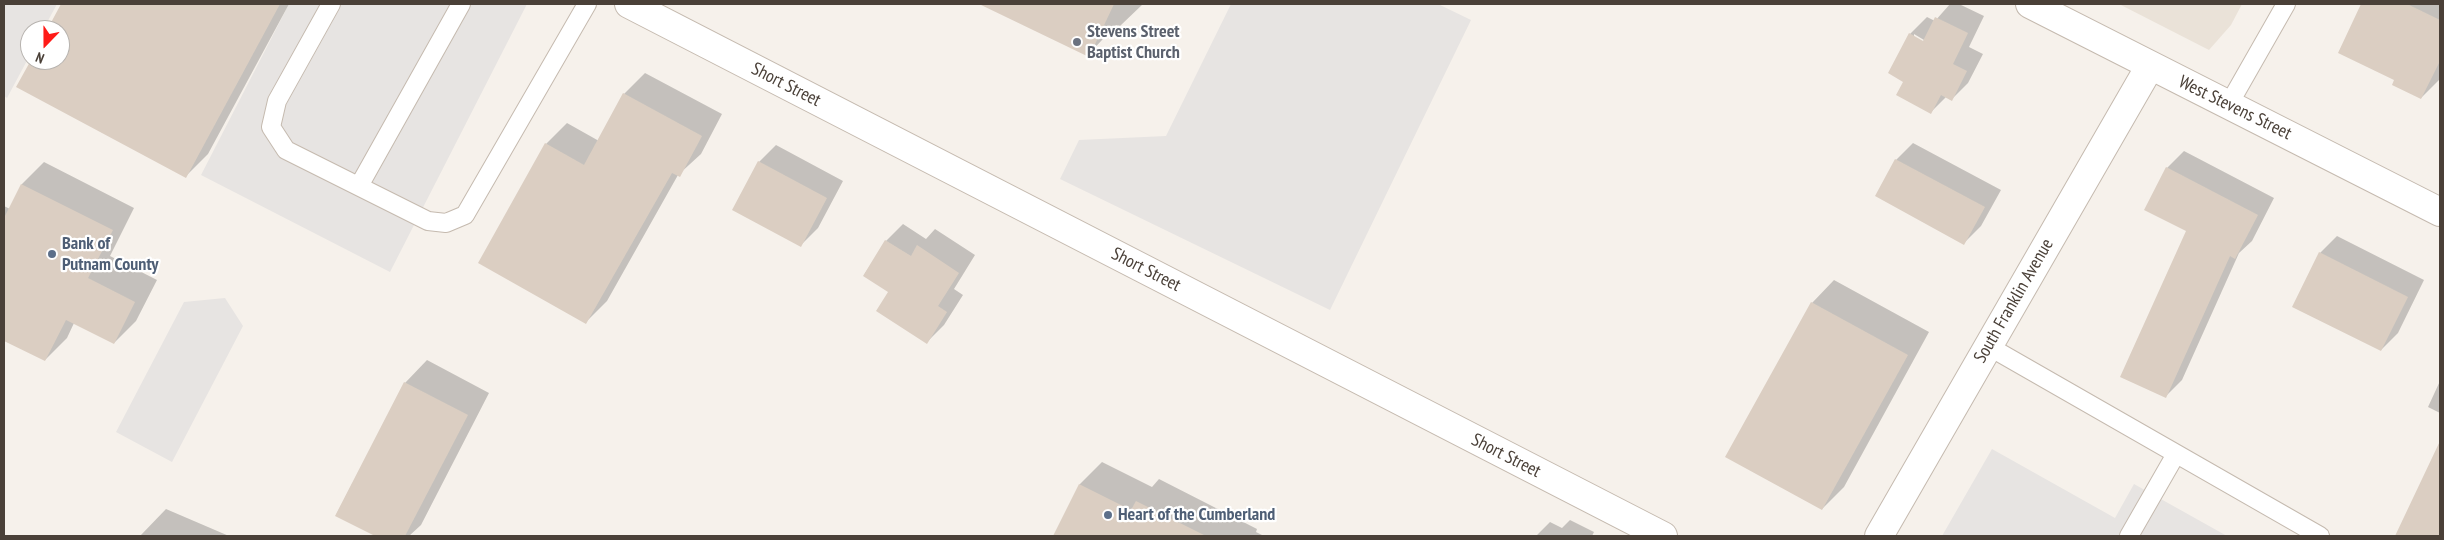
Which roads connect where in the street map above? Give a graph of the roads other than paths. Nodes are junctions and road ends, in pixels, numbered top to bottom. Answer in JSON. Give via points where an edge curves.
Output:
{"nodes":[{"id":1,"x":331,"y":4,"type":"edge"},
{"id":2,"x":460,"y":4,"type":"edge"},
{"id":3,"x":587,"y":4,"type":"edge"},
{"id":4,"x":629,"y":4,"type":"edge"},
{"id":5,"x":2030,"y":4,"type":"edge"},
{"id":6,"x":2286,"y":4,"type":"edge"},
{"id":7,"x":2150,"y":66,"type":"junction"},
{"id":8,"x":2229,"y":104,"type":"junction"},
{"id":9,"x":359,"y":186,"type":"junction"},
{"id":10,"x":2440,"y":212,"type":"edge"},
{"id":11,"x":1988,"y":346,"type":"junction"},
{"id":12,"x":2176,"y":454,"type":"junction"},
{"id":13,"x":1662,"y":536,"type":"edge"},
{"id":14,"x":1879,"y":536,"type":"edge"},
{"id":15,"x":2129,"y":536,"type":"edge"},
{"id":16,"x":2320,"y":536,"type":"edge"}],
"edges":[{"from":1,"to":9,"type":"lane","via":[[277,101],[271,127],[286,150]]},
{"from":2,"to":9,"type":"lane"},
{"from":3,"to":9,"type":"lane","via":[[466,215],[446,223],[428,221]]},
{"from":4,"to":13,"type":"street","name":"Short Street"},
{"from":5,"to":7,"type":"street","name":"West Stevens Street"},
{"from":6,"to":8,"type":"lane"},
{"from":7,"to":8,"type":"street","name":"West Stevens Street"},
{"from":7,"to":11,"type":"street","name":"South Franklin Avenue"},
{"from":8,"to":10,"type":"street","name":"West Stevens Street"},
{"from":11,"to":12,"type":"lane"},
{"from":11,"to":14,"type":"street","name":"South Franklin Avenue"},
{"from":12,"to":15,"type":"lane"},
{"from":12,"to":16,"type":"lane"}]}
